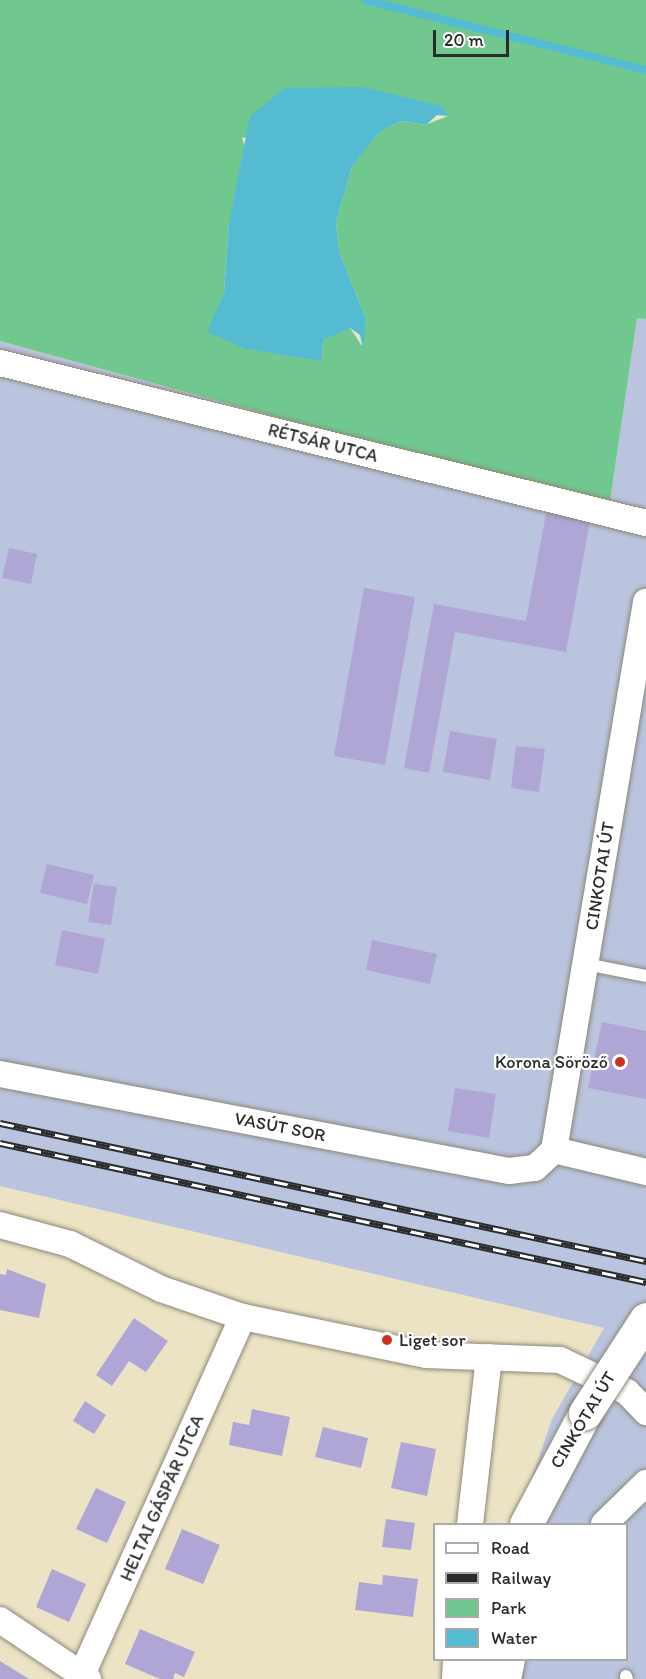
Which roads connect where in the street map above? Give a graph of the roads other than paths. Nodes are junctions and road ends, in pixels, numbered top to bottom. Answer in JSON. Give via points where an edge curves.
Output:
{"nodes":[{"id":1,"x":0,"y":363,"type":"edge"},
{"id":2,"x":646,"y":523,"type":"edge"},
{"id":3,"x":646,"y":602,"type":"edge"},
{"id":4,"x":586,"y":964,"type":"junction"},
{"id":5,"x":646,"y":976,"type":"edge"},
{"id":6,"x":0,"y":1074,"type":"edge"},
{"id":7,"x":554,"y":1150,"type":"junction"},
{"id":8,"x":646,"y":1172,"type":"edge"},
{"id":9,"x":0,"y":1225,"type":"edge"},
{"id":10,"x":243,"y":1317,"type":"junction"},
{"id":11,"x":646,"y":1318,"type":"edge"},
{"id":12,"x":489,"y":1357,"type":"junction"},
{"id":13,"x":646,"y":1413,"type":"edge"},
{"id":14,"x":646,"y":1483,"type":"edge"},
{"id":15,"x":470,"y":1523,"type":"edge"},
{"id":16,"x":527,"y":1523,"type":"edge"},
{"id":17,"x":605,"y":1523,"type":"edge"},
{"id":18,"x":0,"y":1620,"type":"edge"},
{"id":19,"x":456,"y":1661,"type":"edge"},
{"id":20,"x":483,"y":1661,"type":"edge"},
{"id":21,"x":512,"y":1661,"type":"edge"},
{"id":22,"x":83,"y":1678,"type":"edge"},
{"id":23,"x":455,"y":1679,"type":"edge"},
{"id":24,"x":480,"y":1679,"type":"edge"},
{"id":25,"x":508,"y":1679,"type":"edge"}],
"edges":[{"from":1,"to":2,"type":"street","name":"RÉTSÁR UTCA"},
{"from":3,"to":4,"type":"street","name":"CINKOTAI ÚT"},
{"from":4,"to":5,"type":"lane"},
{"from":4,"to":7,"type":"street","name":"CINKOTAI ÚT"},
{"from":6,"to":7,"type":"street","name":"VASÚT SOR","via":[[509,1171],[535,1168]]},
{"from":7,"to":8,"type":"street"},
{"from":9,"to":10,"type":"street","via":[[70,1244],[161,1289]]},
{"from":10,"to":12,"type":"street","via":[[386,1349]]},
{"from":10,"to":22,"type":"street","name":"HELTAI GÁSPÁR UTCA"},
{"from":11,"to":16,"type":"main road","name":"CINKOTAI ÚT","bridge":true,"via":[[585,1413]]},
{"from":12,"to":13,"type":"street","via":[[573,1364],[627,1392]]},
{"from":12,"to":15,"type":"street"},
{"from":14,"to":17,"type":"street"},
{"from":18,"to":22,"type":"street"},
{"from":19,"to":23,"type":"street"},
{"from":20,"to":24,"type":"main road"},
{"from":21,"to":25,"type":"street"}]}
